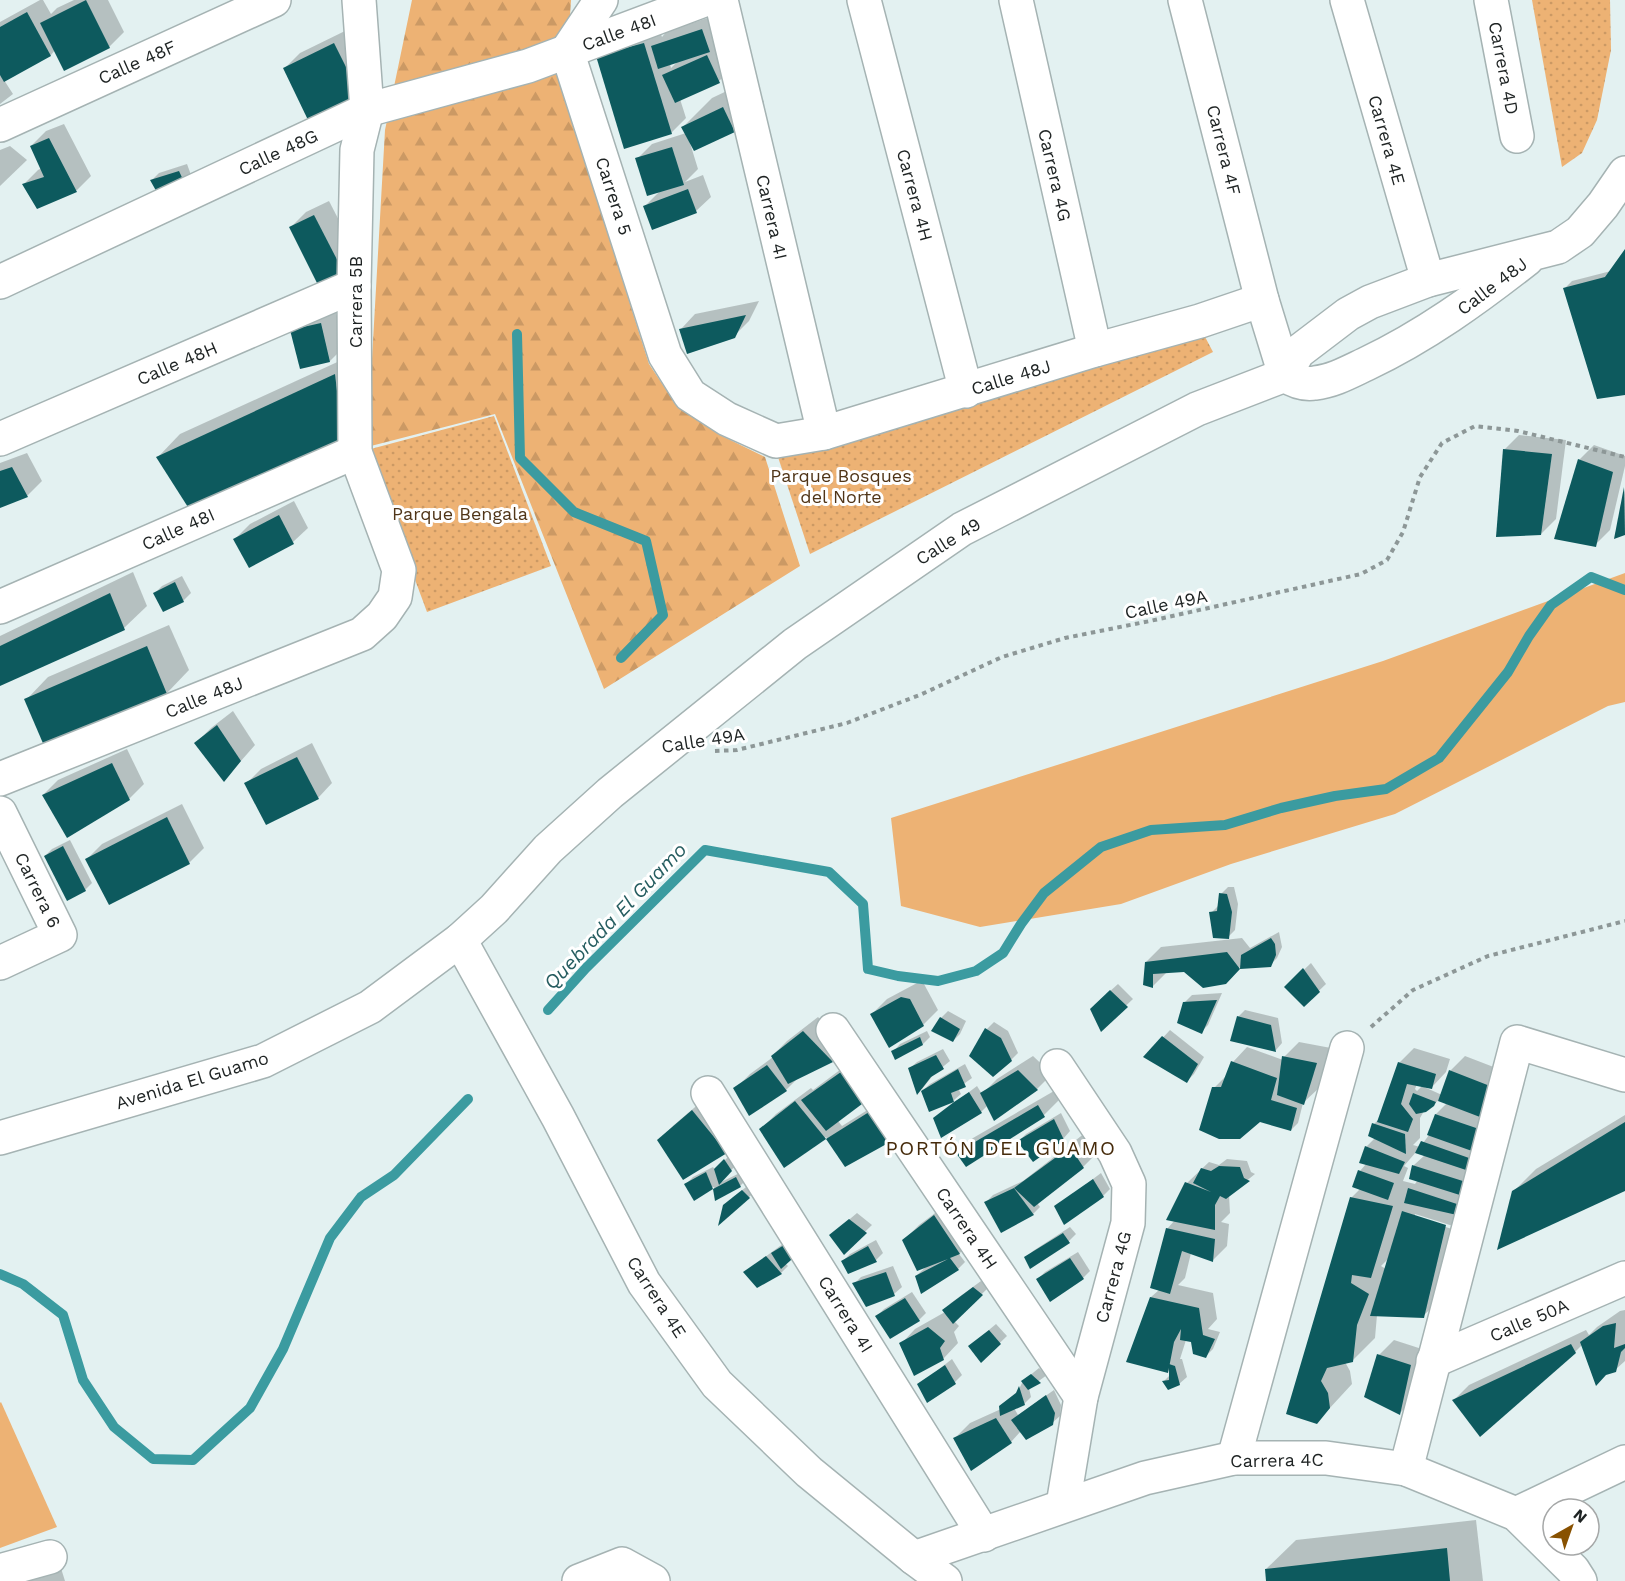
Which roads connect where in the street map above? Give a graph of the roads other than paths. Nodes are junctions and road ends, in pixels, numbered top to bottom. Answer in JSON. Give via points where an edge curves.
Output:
{"nodes":[{"id":1,"x":274,"y":0,"type":"edge"},
{"id":2,"x":359,"y":0,"type":"edge"},
{"id":3,"x":601,"y":0,"type":"edge"},
{"id":4,"x":704,"y":0,"type":"edge"},
{"id":5,"x":721,"y":0,"type":"edge"},
{"id":6,"x":864,"y":0,"type":"edge"},
{"id":7,"x":1016,"y":0,"type":"edge"},
{"id":8,"x":1185,"y":0,"type":"edge"},
{"id":9,"x":1347,"y":0,"type":"edge"},
{"id":10,"x":1491,"y":0,"type":"edge"},
{"id":11,"x":567,"y":51,"type":"junction"},
{"id":12,"x":367,"y":110,"type":"junction"},
{"id":13,"x":0,"y":125,"type":"edge"},
{"id":14,"x":1517,"y":136,"type":"dead end"},
{"id":15,"x":1625,"y":173,"type":"edge"},
{"id":16,"x":1536,"y":253,"type":"junction"},
{"id":17,"x":1428,"y":280,"type":"junction"},
{"id":18,"x":0,"y":282,"type":"edge"},
{"id":19,"x":354,"y":286,"type":"junction"},
{"id":20,"x":1262,"y":300,"type":"junction"},
{"id":21,"x":1095,"y":350,"type":"junction"},
{"id":22,"x":1285,"y":375,"type":"junction"},
{"id":23,"x":966,"y":391,"type":"junction"},
{"id":24,"x":690,"y":395,"type":"joint"},
{"id":25,"x":824,"y":433,"type":"junction"},
{"id":26,"x":0,"y":439,"type":"edge"},
{"id":27,"x":355,"y":452,"type":"junction"},
{"id":28,"x":395,"y":597,"type":"joint"},
{"id":29,"x":0,"y":607,"type":"edge"},
{"id":30,"x":645,"y":764,"type":"joint"},
{"id":31,"x":0,"y":779,"type":"edge"},
{"id":32,"x":0,"y":813,"type":"edge"},
{"id":33,"x":460,"y":940,"type":"junction"},
{"id":34,"x":0,"y":963,"type":"edge"},
{"id":35,"x":833,"y":1030,"type":"dead end"},
{"id":36,"x":1347,"y":1047,"type":"road end"},
{"id":37,"x":1057,"y":1066,"type":"dead end"},
{"id":38,"x":1625,"y":1075,"type":"edge"},
{"id":39,"x":708,"y":1093,"type":"dead end"},
{"id":40,"x":0,"y":1138,"type":"edge"},
{"id":41,"x":1625,"y":1278,"type":"edge"},
{"id":42,"x":1433,"y":1361,"type":"junction"},
{"id":43,"x":1081,"y":1397,"type":"junction"},
{"id":44,"x":1234,"y":1458,"type":"junction"},
{"id":45,"x":1625,"y":1462,"type":"edge"},
{"id":46,"x":1406,"y":1468,"type":"junction"},
{"id":47,"x":1064,"y":1505,"type":"junction"},
{"id":48,"x":1516,"y":1514,"type":"junction"},
{"id":49,"x":984,"y":1535,"type":"junction"},
{"id":50,"x":50,"y":1557,"type":"dead end"},
{"id":51,"x":914,"y":1558,"type":"junction"},
{"id":52,"x":0,"y":1571,"type":"edge"},
{"id":53,"x":579,"y":1581,"type":"edge"},
{"id":54,"x":653,"y":1581,"type":"edge"},
{"id":55,"x":945,"y":1581,"type":"edge"},
{"id":56,"x":1580,"y":1581,"type":"edge"}],
"edges":[{"from":1,"to":13,"type":"street","name":"Calle 48F"},
{"from":2,"to":12,"type":"street","name":"Carrera 5B"},
{"from":3,"to":11,"type":"street"},
{"from":4,"to":11,"type":"street","name":"Calle 48I"},
{"from":5,"to":25,"type":"street","name":"Carrera 4I"},
{"from":6,"to":23,"type":"street","name":"Carrera 4H"},
{"from":7,"to":21,"type":"street","name":"Carrera 4G"},
{"from":8,"to":20,"type":"street","name":"Carrera 4F"},
{"from":9,"to":17,"type":"street","name":"Carrera 4E"},
{"from":10,"to":14,"type":"street","name":"Carrera 4D"},
{"from":11,"to":12,"type":"street","name":"Calle 48G","via":[[528,66]]},
{"from":11,"to":24,"type":"street","name":"Carrera 5","via":[[665,355]]},
{"from":12,"to":18,"type":"street","name":"Calle 48G"},
{"from":12,"to":19,"type":"street","name":"Carrera 5B","via":[[357,150]]},
{"from":15,"to":16,"type":"street","name":"Calle 48J","via":[[1580,232],[1558,247]]},
{"from":16,"to":17,"type":"street","name":"Calle 48J"},
{"from":16,"to":22,"type":"street","name":"Calle 48J","via":[[1453,316],[1333,380],[1312,384],[1296,382]]},
{"from":17,"to":22,"type":"street","name":"Calle 48J","via":[[1348,314],[1298,352]]},
{"from":19,"to":26,"type":"street","name":"Calle 48H"},
{"from":19,"to":27,"type":"street","name":"Carrera 5B"},
{"from":20,"to":21,"type":"street","name":"Calle 48J"},
{"from":20,"to":22,"type":"street"},
{"from":21,"to":23,"type":"street","name":"Calle 48J"},
{"from":22,"to":30,"type":"street","name":"Calle 49","via":[[1197,409],[962,529],[795,644]]},
{"from":23,"to":25,"type":"street","name":"Calle 48J"},
{"from":24,"to":25,"type":"street","name":"Calle 48J","via":[[727,419],[776,441]]},
{"from":27,"to":28,"type":"street","name":"Carrera 5B","via":[[399,570]]},
{"from":27,"to":29,"type":"street","name":"Calle 48I"},
{"from":28,"to":31,"type":"street","name":"Calle 48J","via":[[362,634]]},
{"from":30,"to":33,"type":"street","name":"Avenida El Guamo","via":[[549,849]]},
{"from":32,"to":34,"type":"street","name":"Carrera 6","via":[[60,935]]},
{"from":33,"to":40,"type":"street","name":"Avenida El Guamo","via":[[370,1006],[263,1061]]},
{"from":33,"to":51,"type":"street","name":"Carrera 4E","via":[[644,1283],[717,1384],[809,1472]]},
{"from":35,"to":43,"type":"street","name":"Carrera 4H"},
{"from":36,"to":44,"type":"street"},
{"from":37,"to":43,"type":"street","name":"Carrera 4G","via":[[1116,1153],[1130,1184],[1128,1223]]},
{"from":38,"to":42,"type":"street","via":[[1517,1042]]},
{"from":39,"to":49,"type":"street","name":"Carrera 4I"},
{"from":41,"to":42,"type":"street","name":"Calle 50A"},
{"from":42,"to":46,"type":"street"},
{"from":43,"to":47,"type":"street","name":"Carrera 4G"},
{"from":44,"to":46,"type":"street","name":"Carrera 4C","via":[[1326,1458]]},
{"from":44,"to":47,"type":"street","name":"Carrera 4C","via":[[1146,1478]]},
{"from":45,"to":48,"type":"street"},
{"from":46,"to":48,"type":"street","name":"Carrera 4C"},
{"from":47,"to":49,"type":"street","name":"Carrera 4C"},
{"from":48,"to":56,"type":"street","name":"Carrera 4C"},
{"from":49,"to":51,"type":"street","name":"Carrera 4C"},
{"from":50,"to":52,"type":"street"},
{"from":51,"to":55,"type":"street","name":"Carrera 4E"},
{"from":53,"to":54,"type":"street","via":[[622,1564]]}]}
